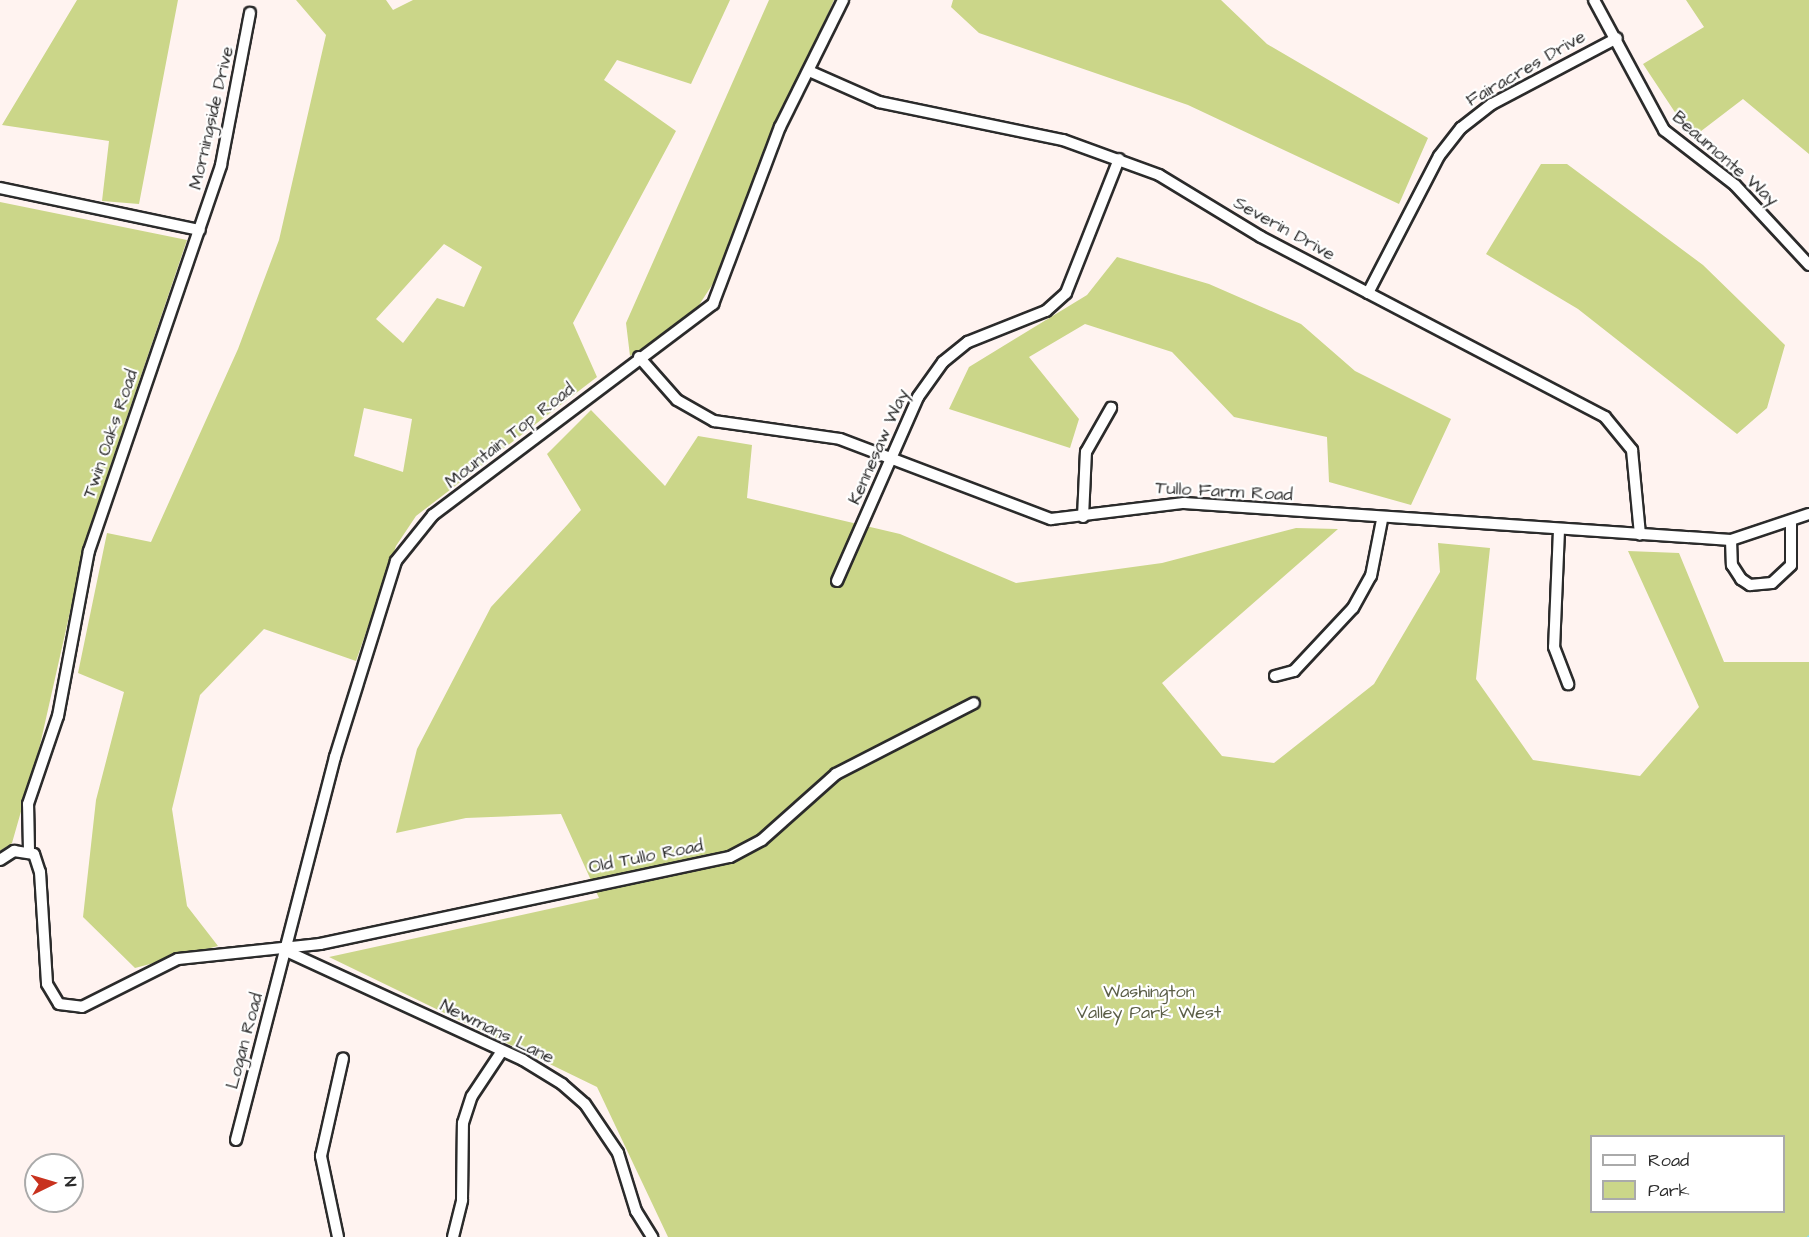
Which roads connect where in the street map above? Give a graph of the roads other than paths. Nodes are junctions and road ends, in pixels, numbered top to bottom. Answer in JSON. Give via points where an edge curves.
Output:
{"nodes":[{"id":1,"x":843,"y":0,"type":"edge"},
{"id":2,"x":1594,"y":0,"type":"edge"},
{"id":3,"x":250,"y":13,"type":"dead end"},
{"id":4,"x":1617,"y":38,"type":"junction"},
{"id":5,"x":809,"y":71,"type":"junction"},
{"id":6,"x":1119,"y":159,"type":"junction"},
{"id":7,"x":0,"y":188,"type":"edge"},
{"id":8,"x":200,"y":230,"type":"junction"},
{"id":9,"x":1809,"y":265,"type":"edge"},
{"id":10,"x":1368,"y":293,"type":"junction"},
{"id":11,"x":639,"y":357,"type":"junction"},
{"id":12,"x":1111,"y":408,"type":"dead end"},
{"id":13,"x":892,"y":459,"type":"junction"},
{"id":14,"x":1809,"y":514,"type":"edge"},
{"id":15,"x":1083,"y":517,"type":"junction"},
{"id":16,"x":1382,"y":520,"type":"junction"},
{"id":17,"x":1791,"y":524,"type":"junction"},
{"id":18,"x":1559,"y":530,"type":"junction"},
{"id":19,"x":1640,"y":536,"type":"junction"},
{"id":20,"x":1731,"y":540,"type":"junction"},
{"id":21,"x":837,"y":580,"type":"dead end"},
{"id":22,"x":1275,"y":676,"type":"dead end"},
{"id":23,"x":1568,"y":684,"type":"dead end"},
{"id":24,"x":974,"y":703,"type":"dead end"},
{"id":25,"x":29,"y":850,"type":"junction"},
{"id":26,"x":0,"y":860,"type":"edge"},
{"id":27,"x":284,"y":950,"type":"junction"},
{"id":28,"x":502,"y":1051,"type":"junction"},
{"id":29,"x":343,"y":1058,"type":"dead end"},
{"id":30,"x":236,"y":1140,"type":"dead end"},
{"id":31,"x":338,"y":1237,"type":"edge"},
{"id":32,"x":453,"y":1237,"type":"edge"},
{"id":33,"x":652,"y":1237,"type":"edge"}],
"edges":[{"from":1,"to":5,"type":"street","name":"Mountain Top Road"},
{"from":2,"to":4,"type":"street","name":"Beaumonte Way"},
{"from":3,"to":8,"type":"street","name":"Morningside Drive","via":[[230,128]]},
{"from":4,"to":9,"type":"street","name":"Beaumonte Way","via":[[1643,100],[1664,130],[1735,185]]},
{"from":4,"to":10,"type":"street","name":"Fairacres Drive","via":[[1492,104],[1461,128],[1439,156]]},
{"from":5,"to":6,"type":"street","name":"Severin Drive","via":[[879,102],[1063,140]]},
{"from":5,"to":11,"type":"street","name":"Mountain Top Road","via":[[780,127],[713,304]]},
{"from":6,"to":10,"type":"street","name":"Severin Drive","via":[[1186,189]]},
{"from":6,"to":13,"type":"street","name":"Kennesaw Way","via":[[1066,293],[1046,311],[982,334],[943,362],[918,397]]},
{"from":7,"to":8,"type":"street"},
{"from":8,"to":25,"type":"street","name":"Twin Oaks Road","via":[[89,551],[58,716],[28,804]]},
{"from":10,"to":19,"type":"street","name":"Severin Drive","via":[[1620,429],[1636,465]]},
{"from":11,"to":13,"type":"street","name":"Tullo Farm Road","via":[[677,400],[714,421],[830,437]]},
{"from":11,"to":27,"type":"street","name":"Mountain Top Road","via":[[433,515],[406,543],[388,583],[335,757]]},
{"from":12,"to":15,"type":"street","via":[[1086,452]]},
{"from":13,"to":15,"type":"street","name":"Tullo Farm Road","via":[[1035,516]]},
{"from":13,"to":21,"type":"street","name":"Kennesaw Way"},
{"from":14,"to":17,"type":"street","name":"Tullo Farm Road"},
{"from":15,"to":16,"type":"street","name":"Tullo Farm Road","via":[[1164,503]]},
{"from":16,"to":18,"type":"street","name":"Tullo Farm Road"},
{"from":16,"to":22,"type":"street","via":[[1371,576],[1353,608],[1294,671]]},
{"from":17,"to":20,"type":"street","name":"Tullo Farm Road"},
{"from":17,"to":20,"type":"street","via":[[1791,565],[1772,583],[1741,579],[1732,565]]},
{"from":18,"to":19,"type":"street","name":"Tullo Farm Road"},
{"from":18,"to":23,"type":"street","via":[[1554,647]]},
{"from":19,"to":20,"type":"street","name":"Tullo Farm Road"},
{"from":24,"to":27,"type":"street","name":"Old Tullo Road","via":[[836,774],[762,840],[730,857]]},
{"from":25,"to":26,"type":"street","via":[[14,851]]},
{"from":25,"to":27,"type":"street","name":"Old Tullo Road","via":[[40,872],[46,984],[60,1004],[100,1002],[171,961]]},
{"from":27,"to":28,"type":"street","name":"Newmans Lane"},
{"from":27,"to":30,"type":"street","name":"Logan Road"},
{"from":28,"to":32,"type":"street","via":[[472,1096],[463,1123],[462,1200]]},
{"from":28,"to":33,"type":"street","name":"Newmans Lane","via":[[547,1073],[596,1117],[618,1153],[636,1211]]},
{"from":29,"to":31,"type":"street","via":[[321,1156]]}]}
